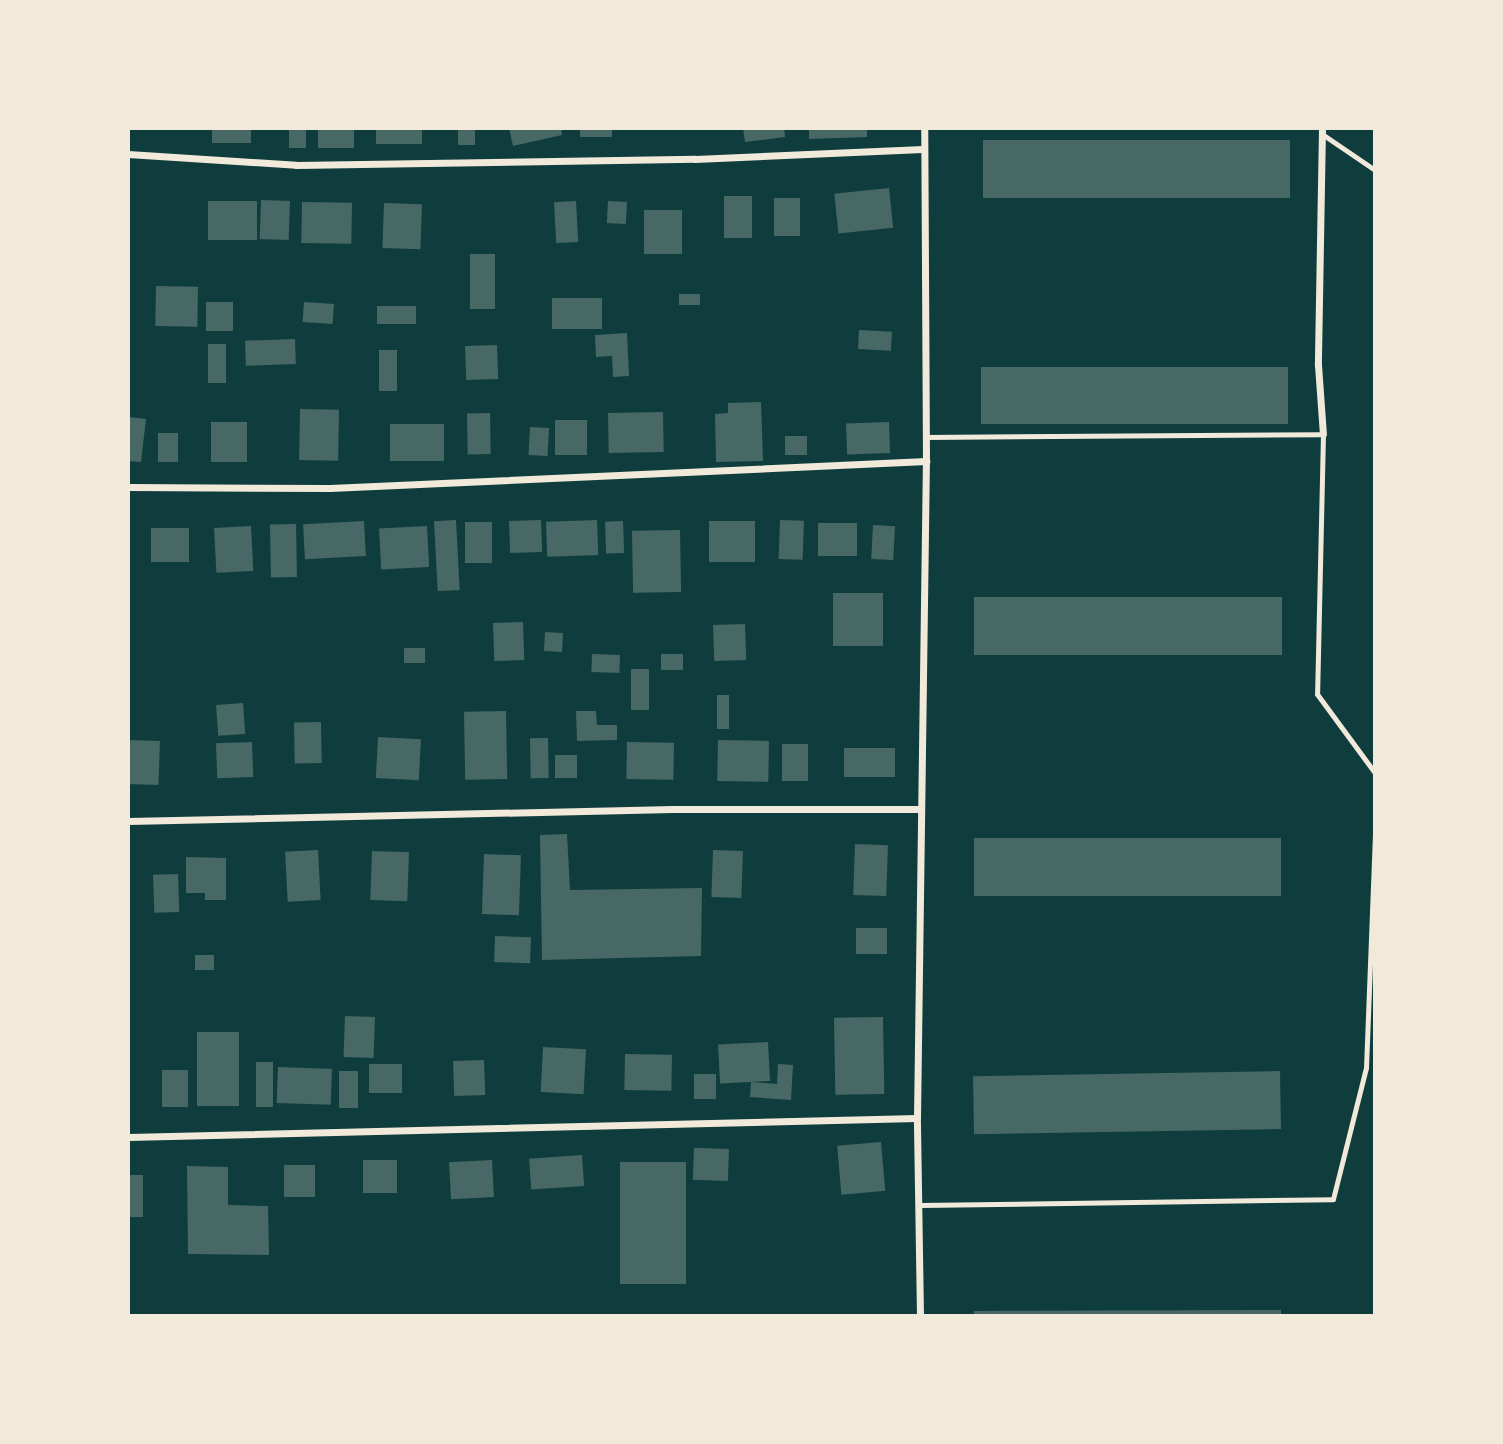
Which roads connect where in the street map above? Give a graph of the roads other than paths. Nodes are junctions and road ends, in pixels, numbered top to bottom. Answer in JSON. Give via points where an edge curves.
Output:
{"nodes":[{"id":1,"x":924,"y":128,"type":"edge"},
{"id":2,"x":1322,"y":131,"type":"edge"},
{"id":3,"x":923,"y":149,"type":"junction"},
{"id":4,"x":128,"y":154,"type":"edge"},
{"id":5,"x":1375,"y":170,"type":"edge"},
{"id":6,"x":1323,"y":434,"type":"junction"},
{"id":7,"x":925,"y":437,"type":"junction"},
{"id":8,"x":926,"y":461,"type":"junction"},
{"id":9,"x":128,"y":487,"type":"edge"},
{"id":10,"x":1375,"y":773,"type":"edge"},
{"id":11,"x":921,"y":809,"type":"junction"},
{"id":12,"x":128,"y":821,"type":"edge"},
{"id":13,"x":1375,"y":834,"type":"edge"},
{"id":14,"x":917,"y":1118,"type":"junction"},
{"id":15,"x":128,"y":1137,"type":"edge"},
{"id":16,"x":920,"y":1205,"type":"junction"},
{"id":17,"x":920,"y":1316,"type":"edge"}],
"edges":[{"from":1,"to":3,"type":"street"},
{"from":2,"to":5,"type":"lane"},
{"from":2,"to":6,"type":"street","via":[[1318,365]]},
{"from":3,"to":4,"type":"street","via":[[695,159],[296,165]]},
{"from":3,"to":7,"type":"street"},
{"from":6,"to":7,"type":"lane"},
{"from":6,"to":10,"type":"lane","via":[[1317,694]]},
{"from":7,"to":8,"type":"street"},
{"from":8,"to":9,"type":"street","via":[[330,488]]},
{"from":8,"to":11,"type":"street"},
{"from":11,"to":12,"type":"street","via":[[673,809]]},
{"from":11,"to":14,"type":"street"},
{"from":13,"to":16,"type":"lane","via":[[1366,1068],[1333,1199]]},
{"from":14,"to":15,"type":"street"},
{"from":14,"to":16,"type":"street"},
{"from":16,"to":17,"type":"street"}]}
